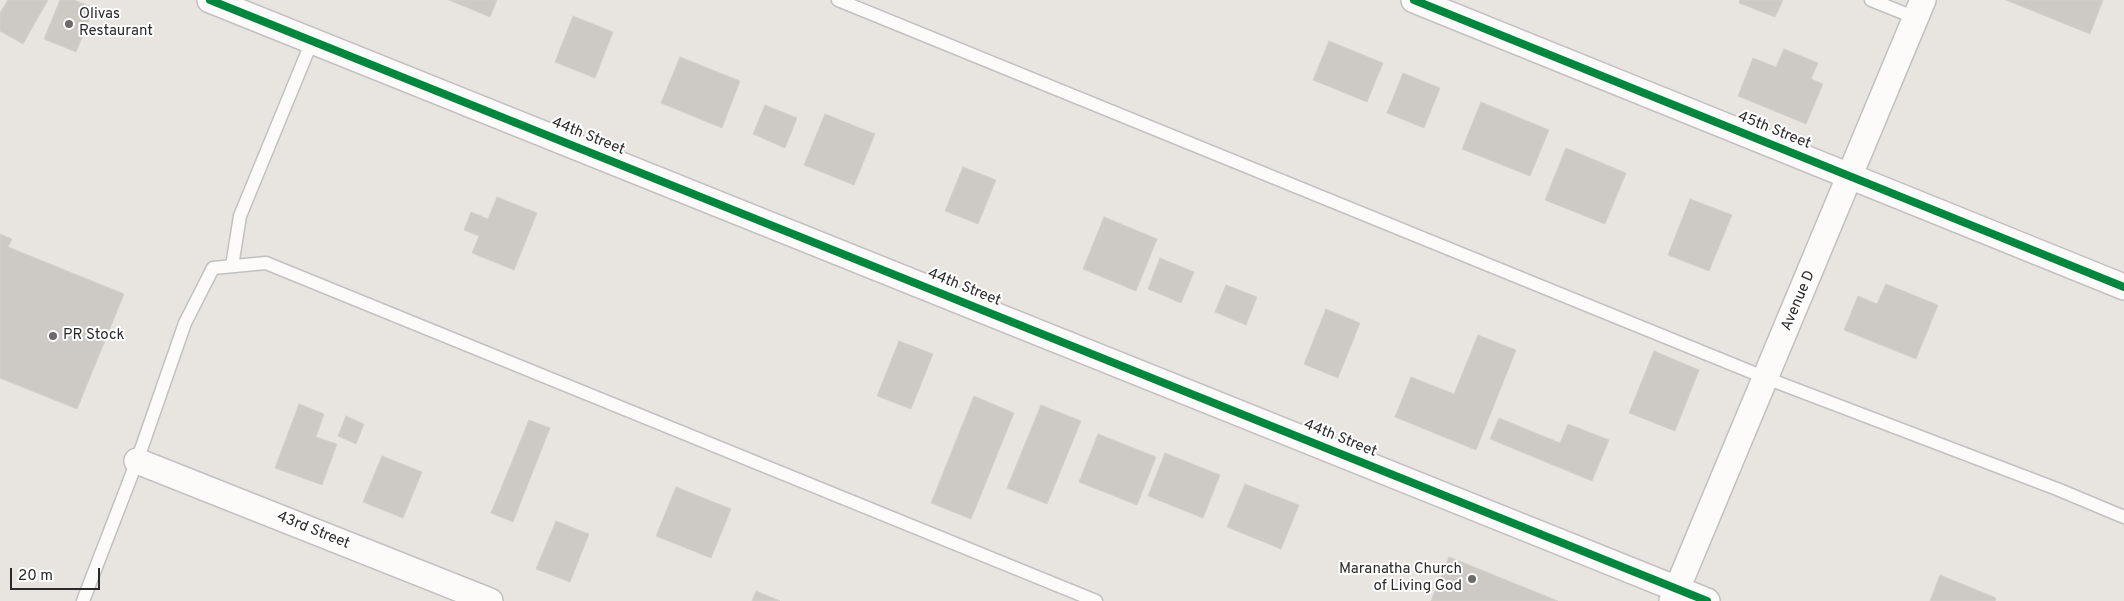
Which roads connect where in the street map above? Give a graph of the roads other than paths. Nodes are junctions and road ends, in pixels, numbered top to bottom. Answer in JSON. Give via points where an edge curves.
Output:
{"nodes":[{"id":1,"x":210,"y":0,"type":"edge"},
{"id":2,"x":838,"y":0,"type":"edge"},
{"id":3,"x":1414,"y":0,"type":"edge"},
{"id":4,"x":1871,"y":0,"type":"edge"},
{"id":5,"x":1920,"y":9,"type":"edge"},
{"id":6,"x":312,"y":41,"type":"junction"},
{"id":7,"x":1851,"y":177,"type":"junction"},
{"id":8,"x":232,"y":266,"type":"junction"},
{"id":9,"x":2124,"y":288,"type":"edge"},
{"id":10,"x":1766,"y":378,"type":"junction"},
{"id":11,"x":137,"y":461,"type":"junction"},
{"id":12,"x":2124,"y":517,"type":"edge"},
{"id":13,"x":1675,"y":595,"type":"edge"},
{"id":14,"x":83,"y":601,"type":"edge"},
{"id":15,"x":490,"y":601,"type":"edge"},
{"id":16,"x":1096,"y":601,"type":"edge"},
{"id":17,"x":1708,"y":601,"type":"edge"}],
"edges":[{"from":1,"to":6,"type":"street","name":"44th Street"},
{"from":2,"to":10,"type":"lane"},
{"from":3,"to":7,"type":"street","name":"45th Street"},
{"from":4,"to":5,"type":"lane"},
{"from":5,"to":7,"type":"street","name":"Avenue D"},
{"from":6,"to":8,"type":"lane","via":[[240,216]]},
{"from":6,"to":13,"type":"street","name":"44th Street"},
{"from":7,"to":9,"type":"street","name":"45th Street"},
{"from":7,"to":10,"type":"street","name":"Avenue D"},
{"from":8,"to":11,"type":"lane","via":[[212,268],[185,323]]},
{"from":8,"to":16,"type":"lane","via":[[266,263]]},
{"from":10,"to":12,"type":"lane"},
{"from":10,"to":13,"type":"street","name":"Avenue D"},
{"from":11,"to":14,"type":"lane"},
{"from":11,"to":15,"type":"street","name":"43rd Street"},
{"from":13,"to":17,"type":"street","name":"44th Street"}]}
